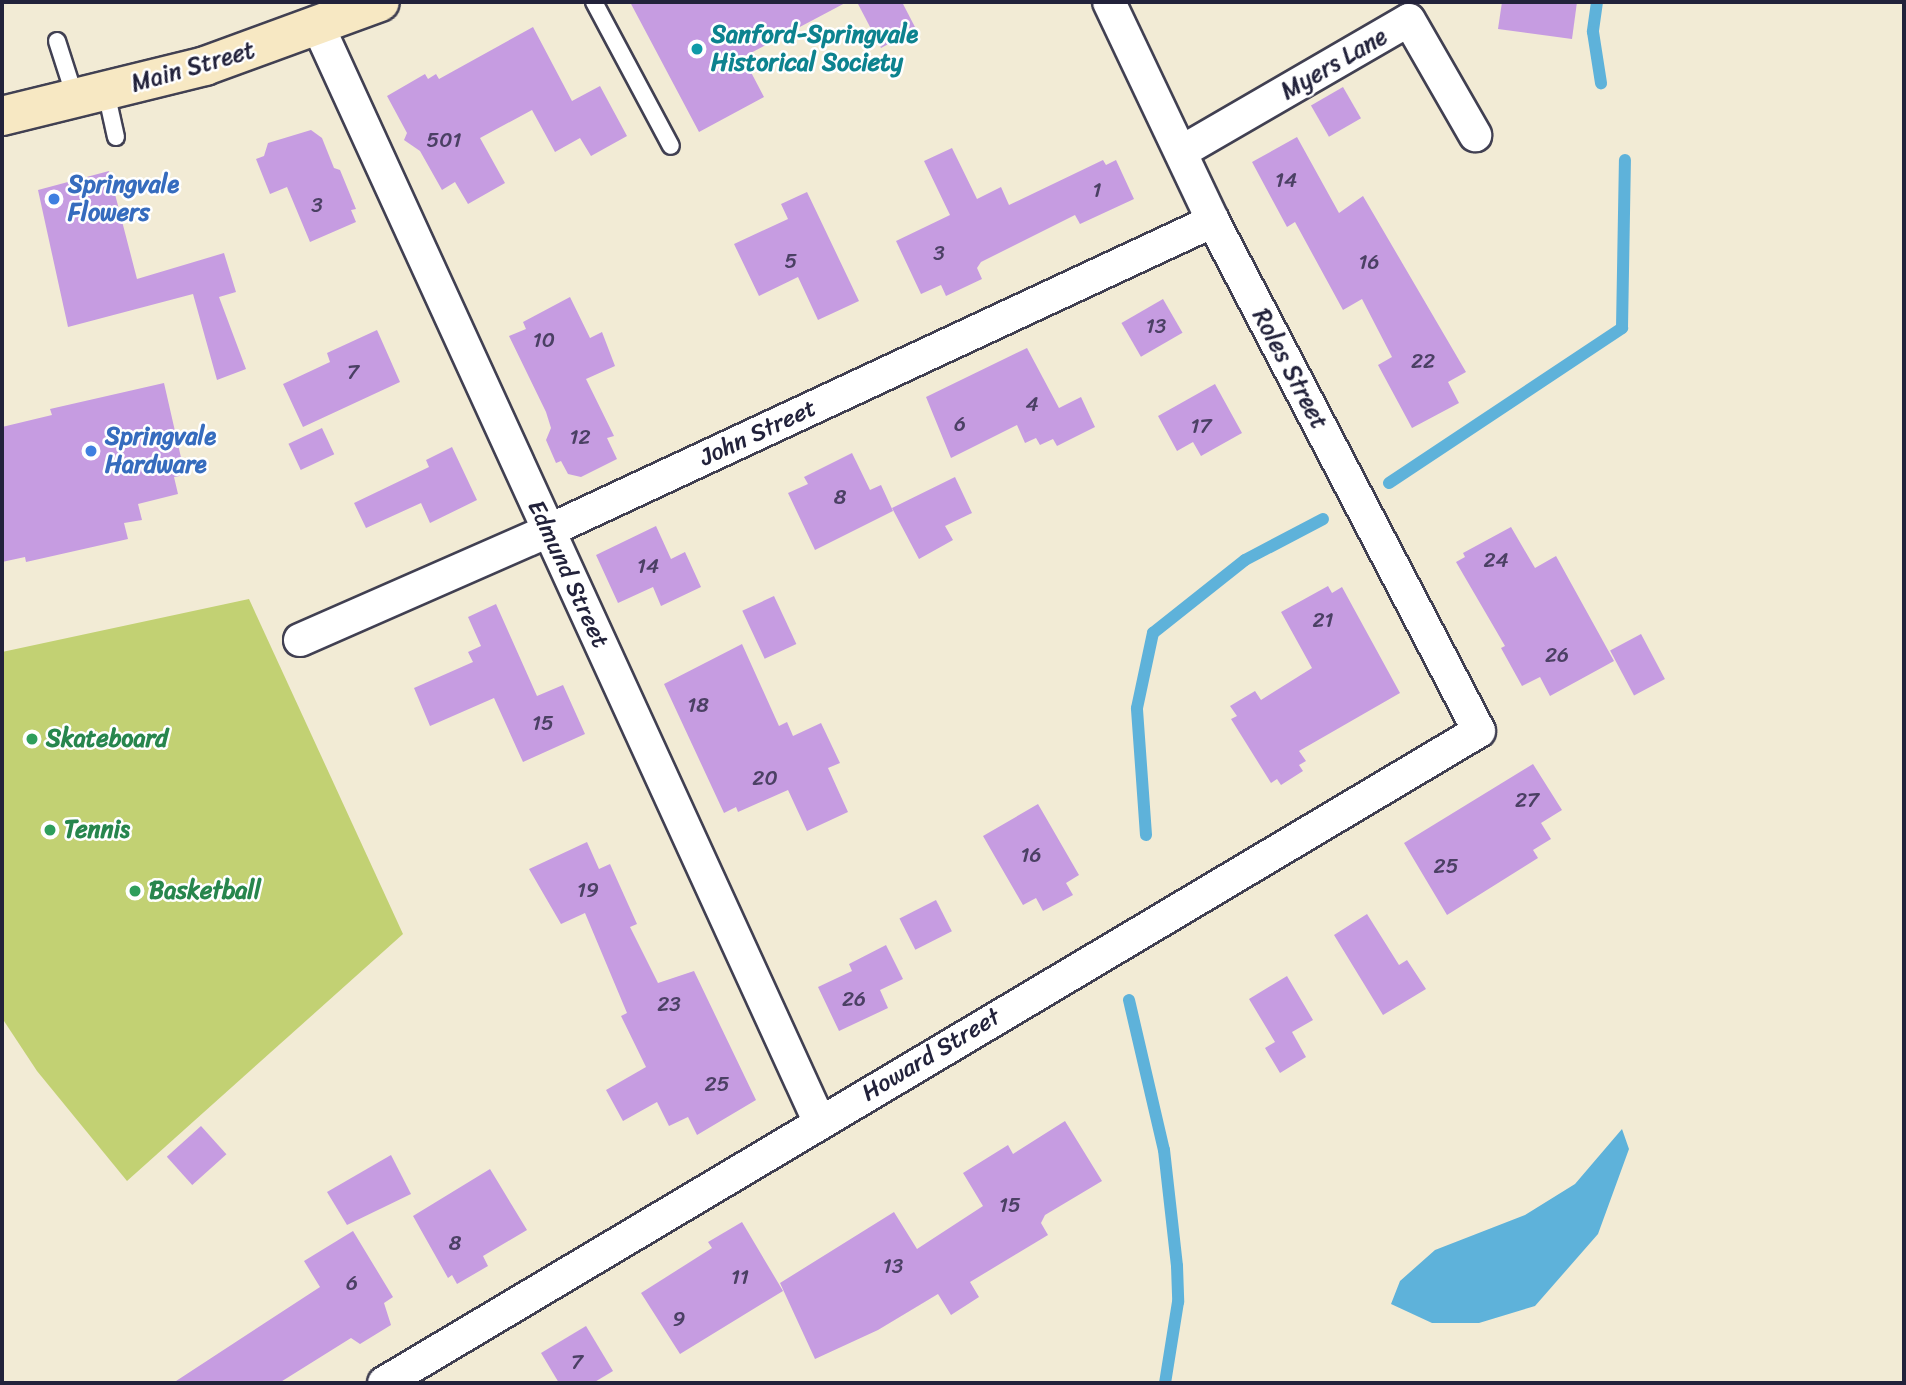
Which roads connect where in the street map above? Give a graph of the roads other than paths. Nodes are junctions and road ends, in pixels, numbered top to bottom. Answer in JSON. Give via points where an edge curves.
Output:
{"nodes":[{"id":1,"x":380,"y":2,"type":"edge"},
{"id":2,"x":594,"y":2,"type":"edge"},
{"id":3,"x":1109,"y":2,"type":"edge"},
{"id":4,"x":318,"y":26,"type":"junction"},
{"id":5,"x":57,"y":41,"type":"dead end"},
{"id":6,"x":91,"y":96,"type":"junction"},
{"id":7,"x":2,"y":116,"type":"edge"},
{"id":8,"x":1475,"y":135,"type":"dead end"},
{"id":9,"x":116,"y":137,"type":"dead end"},
{"id":10,"x":671,"y":146,"type":"dead end"},
{"id":11,"x":1181,"y":152,"type":"junction"},
{"id":12,"x":1213,"y":221,"type":"junction"},
{"id":13,"x":548,"y":531,"type":"junction"},
{"id":14,"x":300,"y":640,"type":"dead end"},
{"id":15,"x":1479,"y":731,"type":"joint"},
{"id":16,"x":819,"y":1121,"type":"junction"},
{"id":17,"x":384,"y":1383,"type":"edge"}],
"edges":[{"from":1,"to":4,"type":"main road","name":"Main Street"},
{"from":2,"to":10,"type":"lane"},
{"from":3,"to":11,"type":"street","name":"Roles Street"},
{"from":4,"to":6,"type":"main road","name":"Main Street","via":[[225,59]]},
{"from":4,"to":13,"type":"street","name":"Edmund Street"},
{"from":5,"to":6,"type":"lane"},
{"from":6,"to":7,"type":"main road","name":"Main Street"},
{"from":6,"to":9,"type":"lane"},
{"from":8,"to":11,"type":"street","name":"Myers Lane","via":[[1409,20]]},
{"from":11,"to":12,"type":"street","name":"Roles Street"},
{"from":12,"to":13,"type":"street","name":"John Street"},
{"from":12,"to":15,"type":"street","name":"Roles Street"},
{"from":13,"to":14,"type":"street","name":"John Street"},
{"from":13,"to":16,"type":"street","name":"Edmund Street"},
{"from":15,"to":16,"type":"street","name":"Howard Street"},
{"from":16,"to":17,"type":"street","name":"Howard Street"}]}
